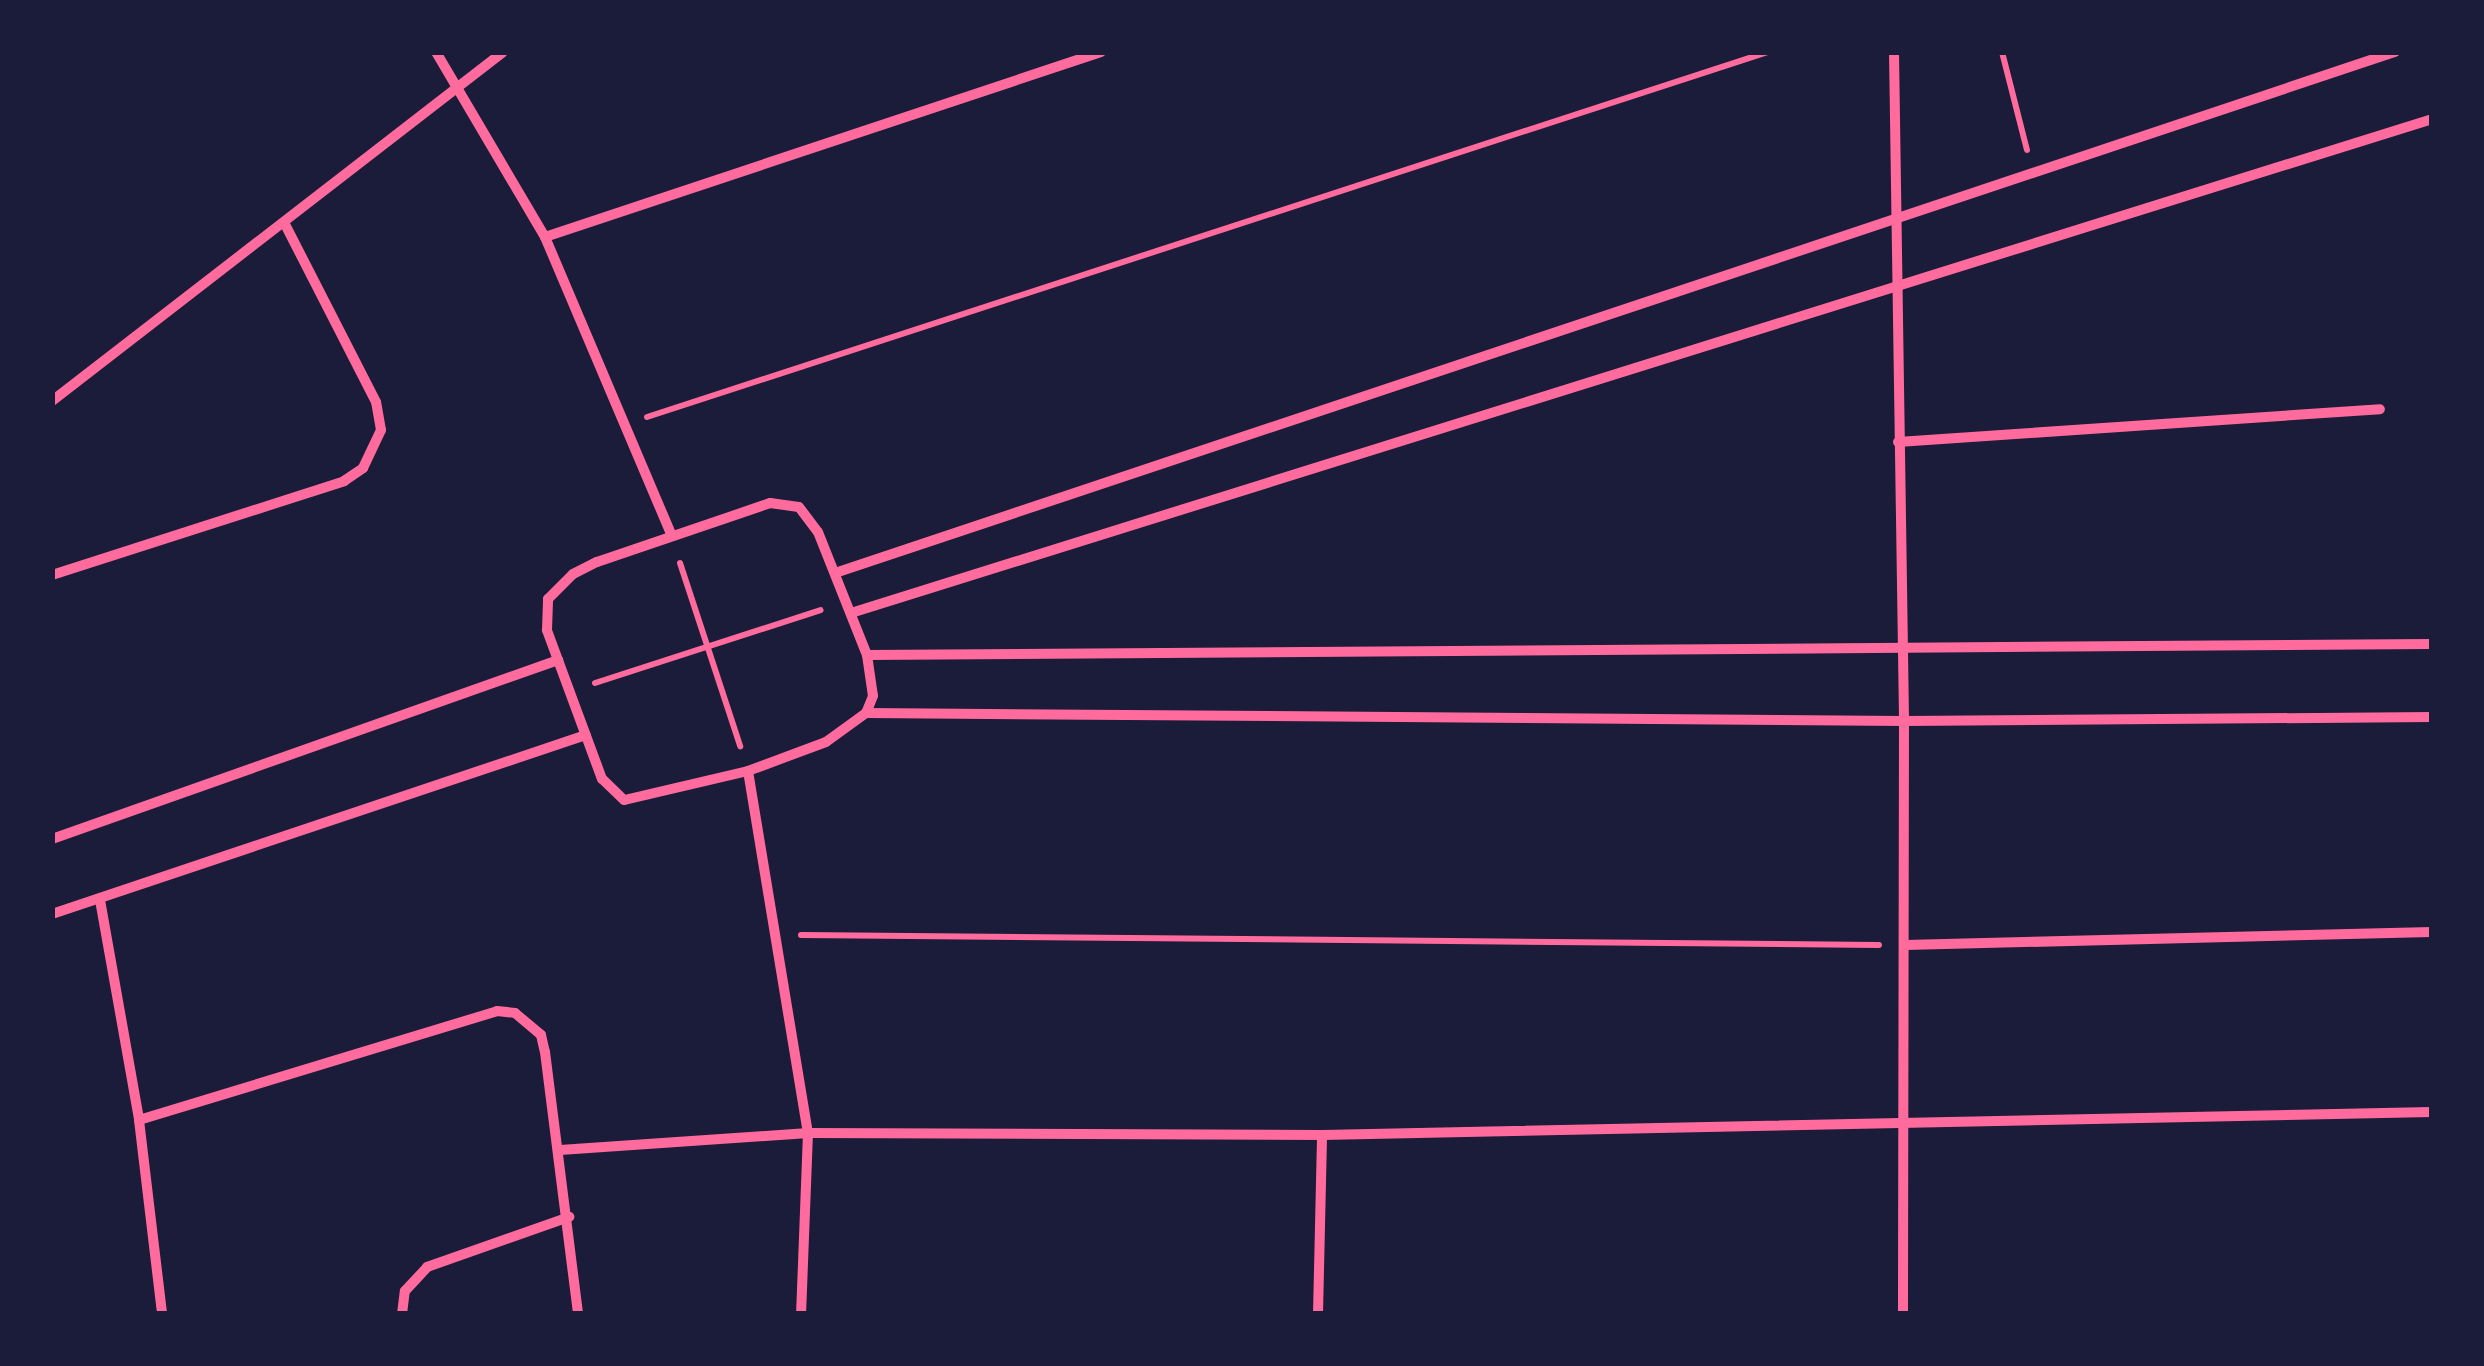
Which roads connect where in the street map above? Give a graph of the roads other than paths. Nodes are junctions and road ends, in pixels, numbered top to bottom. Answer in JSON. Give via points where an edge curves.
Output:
{"nodes":[{"id":1,"x":436,"y":52,"type":"edge"},
{"id":2,"x":503,"y":52,"type":"edge"},
{"id":3,"x":1101,"y":52,"type":"edge"},
{"id":4,"x":1894,"y":52,"type":"edge"},
{"id":5,"x":2395,"y":52,"type":"edge"},
{"id":6,"x":460,"y":88,"type":"junction"},
{"id":7,"x":2432,"y":119,"type":"edge"},
{"id":8,"x":1895,"y":216,"type":"junction"},
{"id":9,"x":285,"y":224,"type":"junction"},
{"id":10,"x":545,"y":237,"type":"junction"},
{"id":11,"x":1896,"y":288,"type":"junction"},
{"id":12,"x":52,"y":401,"type":"edge"},
{"id":13,"x":2380,"y":408,"type":"dead end"},
{"id":14,"x":1898,"y":442,"type":"junction"},
{"id":15,"x":670,"y":532,"type":"junction"},
{"id":16,"x":835,"y":573,"type":"junction"},
{"id":17,"x":52,"y":575,"type":"edge"},
{"id":18,"x":851,"y":613,"type":"junction"},
{"id":19,"x":1903,"y":643,"type":"junction"},
{"id":20,"x":2432,"y":644,"type":"edge"},
{"id":21,"x":867,"y":655,"type":"junction"},
{"id":22,"x":558,"y":660,"type":"junction"},
{"id":23,"x":866,"y":713,"type":"junction"},
{"id":24,"x":2432,"y":717,"type":"edge"},
{"id":25,"x":1904,"y":721,"type":"junction"},
{"id":26,"x":586,"y":735,"type":"junction"},
{"id":27,"x":748,"y":771,"type":"junction"},
{"id":28,"x":52,"y":839,"type":"edge"},
{"id":29,"x":100,"y":900,"type":"junction"},
{"id":30,"x":52,"y":914,"type":"edge"},
{"id":31,"x":2432,"y":932,"type":"edge"},
{"id":32,"x":1904,"y":945,"type":"junction"},
{"id":33,"x":2432,"y":1112,"type":"edge"},
{"id":34,"x":139,"y":1120,"type":"junction"},
{"id":35,"x":1904,"y":1122,"type":"junction"},
{"id":36,"x":808,"y":1134,"type":"junction"},
{"id":37,"x":1322,"y":1135,"type":"junction"},
{"id":38,"x":560,"y":1150,"type":"junction"},
{"id":39,"x":569,"y":1217,"type":"junction"},
{"id":40,"x":162,"y":1314,"type":"edge"},
{"id":41,"x":402,"y":1314,"type":"edge"},
{"id":42,"x":578,"y":1314,"type":"edge"},
{"id":43,"x":801,"y":1314,"type":"edge"},
{"id":44,"x":1318,"y":1314,"type":"edge"},
{"id":45,"x":1902,"y":1314,"type":"edge"}],
"edges":[{"from":1,"to":6,"type":"street"},
{"from":2,"to":6,"type":"street"},
{"from":3,"to":10,"type":"street"},
{"from":4,"to":8,"type":"street"},
{"from":5,"to":8,"type":"street"},
{"from":6,"to":9,"type":"street"},
{"from":6,"to":10,"type":"street"},
{"from":7,"to":11,"type":"street"},
{"from":8,"to":11,"type":"street"},
{"from":8,"to":16,"type":"street"},
{"from":9,"to":12,"type":"street"},
{"from":9,"to":17,"type":"street","via":[[376,402],[381,430],[363,468],[344,480]]},
{"from":10,"to":15,"type":"street"},
{"from":11,"to":14,"type":"street"},
{"from":11,"to":18,"type":"street"},
{"from":13,"to":14,"type":"street"},
{"from":14,"to":19,"type":"street"},
{"from":15,"to":16,"type":"street","via":[[785,503],[810,518]]},
{"from":15,"to":22,"type":"street","via":[[556,587],[545,612]]},
{"from":16,"to":18,"type":"street"},
{"from":18,"to":21,"type":"street"},
{"from":19,"to":20,"type":"street"},
{"from":19,"to":21,"type":"street"},
{"from":19,"to":25,"type":"street"},
{"from":21,"to":23,"type":"street","via":[[873,696]]},
{"from":22,"to":26,"type":"street"},
{"from":22,"to":28,"type":"street"},
{"from":23,"to":25,"type":"street"},
{"from":23,"to":27,"type":"street","via":[[826,742]]},
{"from":24,"to":25,"type":"street"},
{"from":25,"to":32,"type":"street"},
{"from":26,"to":27,"type":"street","via":[[602,780],[624,800]]},
{"from":26,"to":29,"type":"street"},
{"from":27,"to":36,"type":"street"},
{"from":29,"to":30,"type":"street"},
{"from":29,"to":34,"type":"street"},
{"from":31,"to":32,"type":"street"},
{"from":32,"to":35,"type":"street"},
{"from":33,"to":35,"type":"street"},
{"from":34,"to":38,"type":"street","via":[[498,1011],[515,1013],[541,1035]]},
{"from":34,"to":40,"type":"street"},
{"from":35,"to":37,"type":"street"},
{"from":35,"to":45,"type":"street"},
{"from":36,"to":37,"type":"street"},
{"from":36,"to":38,"type":"street"},
{"from":36,"to":43,"type":"street"},
{"from":37,"to":44,"type":"street"},
{"from":38,"to":39,"type":"street"},
{"from":39,"to":41,"type":"street","via":[[427,1267],[405,1291]]},
{"from":39,"to":42,"type":"street"}]}
